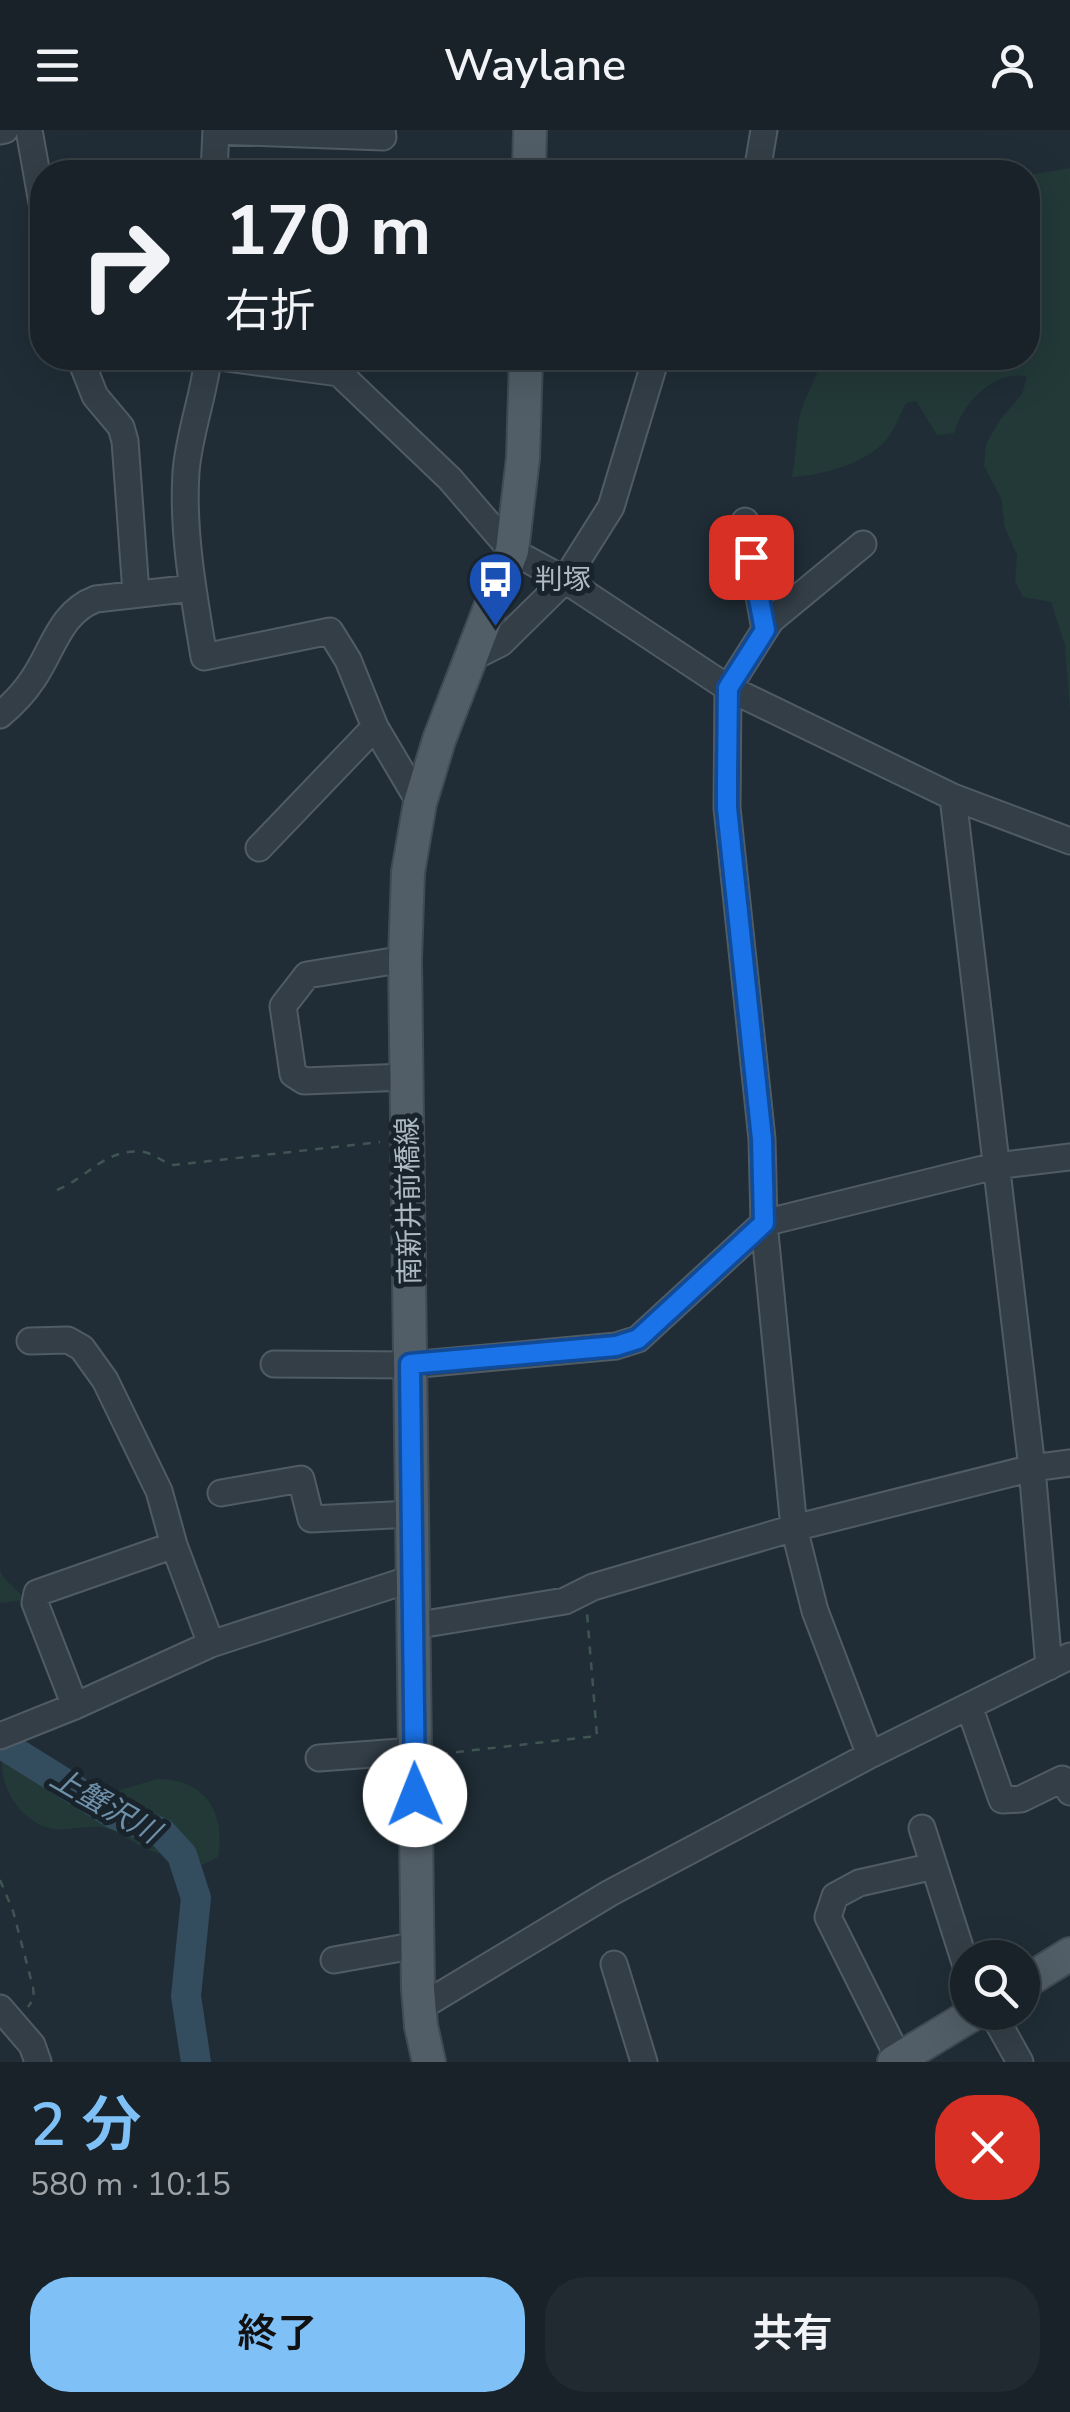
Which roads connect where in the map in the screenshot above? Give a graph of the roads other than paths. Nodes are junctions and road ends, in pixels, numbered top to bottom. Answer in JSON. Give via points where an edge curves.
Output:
{"nodes":[{"id":1,"x":30,"y":130,"type":"edge"},
{"id":2,"x":382,"y":130,"type":"edge"},
{"id":3,"x":530,"y":130,"type":"edge"},
{"id":4,"x":764,"y":130,"type":"edge"},
{"id":5,"x":216,"y":131,"type":"edge"},
{"id":6,"x":35,"y":160,"type":"edge"},
{"id":7,"x":215,"y":160,"type":"edge"},
{"id":8,"x":529,"y":160,"type":"edge"},
{"id":9,"x":759,"y":160,"type":"edge"},
{"id":10,"x":84,"y":370,"type":"edge"},
{"id":11,"x":206,"y":370,"type":"edge"},
{"id":12,"x":316,"y":370,"type":"edge"},
{"id":13,"x":526,"y":370,"type":"edge"},
{"id":14,"x":652,"y":370,"type":"edge"},
{"id":15,"x":745,"y":521,"type":"dead end"},
{"id":16,"x":863,"y":544,"type":"dead end"},
{"id":17,"x":512,"y":551,"type":"junction"},
{"id":18,"x":565,"y":580,"type":"junction"},
{"id":19,"x":193,"y":588,"type":"junction"},
{"id":20,"x":136,"y":593,"type":"junction"},
{"id":21,"x":765,"y":630,"type":"junction"},
{"id":22,"x":471,"y":658,"type":"junction"},
{"id":23,"x":728,"y":688,"type":"junction"},
{"id":24,"x":0,"y":715,"type":"edge"},
{"id":25,"x":376,"y":728,"type":"junction"},
{"id":26,"x":953,"y":797,"type":"junction"},
{"id":27,"x":420,"y":802,"type":"junction"},
{"id":28,"x":1070,"y":841,"type":"edge"},
{"id":29,"x":259,"y":848,"type":"dead end"},
{"id":30,"x":404,"y":959,"type":"junction"},
{"id":31,"x":406,"y":1078,"type":"junction"},
{"id":32,"x":1070,"y":1157,"type":"edge"},
{"id":33,"x":994,"y":1166,"type":"junction"},
{"id":34,"x":764,"y":1223,"type":"junction"},
{"id":35,"x":30,"y":1342,"type":"dead end"},
{"id":36,"x":274,"y":1364,"type":"dead end"},
{"id":37,"x":410,"y":1364,"type":"junction"},
{"id":38,"x":1070,"y":1464,"type":"edge"},
{"id":39,"x":1032,"y":1468,"type":"junction"},
{"id":40,"x":222,"y":1493,"type":"dead end"},
{"id":41,"x":412,"y":1514,"type":"junction"},
{"id":42,"x":794,"y":1528,"type":"junction"},
{"id":43,"x":174,"y":1545,"type":"junction"},
{"id":44,"x":414,"y":1578,"type":"junction"},
{"id":45,"x":413,"y":1626,"type":"junction"},
{"id":46,"x":211,"y":1644,"type":"junction"},
{"id":47,"x":1059,"y":1661,"type":"edge"},
{"id":48,"x":75,"y":1706,"type":"junction"},
{"id":49,"x":968,"y":1706,"type":"junction"},
{"id":50,"x":0,"y":1736,"type":"edge"},
{"id":51,"x":414,"y":1754,"type":"junction"},
{"id":52,"x":870,"y":1755,"type":"junction"},
{"id":53,"x":320,"y":1758,"type":"dead end"},
{"id":54,"x":1070,"y":1792,"type":"edge"},
{"id":55,"x":922,"y":1828,"type":"dead end"},
{"id":56,"x":934,"y":1866,"type":"junction"},
{"id":57,"x":958,"y":1940,"type":"edge"},
{"id":58,"x":418,"y":1946,"type":"junction"},
{"id":59,"x":334,"y":1960,"type":"dead end"},
{"id":60,"x":1068,"y":1961,"type":"edge"},
{"id":61,"x":614,"y":1964,"type":"dead end"},
{"id":62,"x":1040,"y":1975,"type":"edge"},
{"id":63,"x":419,"y":2008,"type":"junction"},
{"id":64,"x":7,"y":2016,"type":"edge"},
{"id":65,"x":950,"y":2028,"type":"edge"},
{"id":66,"x":1002,"y":2030,"type":"edge"},
{"id":67,"x":896,"y":2060,"type":"edge"},
{"id":68,"x":38,"y":2062,"type":"edge"},
{"id":69,"x":429,"y":2062,"type":"edge"},
{"id":70,"x":644,"y":2062,"type":"edge"},
{"id":71,"x":1020,"y":2062,"type":"edge"}],
"edges":[{"from":1,"to":6,"type":"street"},
{"from":2,"to":5,"type":"street","via":[[384,137]]},
{"from":3,"to":8,"type":"main road"},
{"from":4,"to":9,"type":"street"},
{"from":5,"to":7,"type":"street"},
{"from":10,"to":20,"type":"street","via":[[125,441]]},
{"from":11,"to":19,"type":"street","via":[[186,468]]},
{"from":12,"to":17,"type":"street","via":[[339,373],[450,479]]},
{"from":13,"to":17,"type":"main road","name":"南新井前橋線"},
{"from":14,"to":18,"type":"street","via":[[611,507]]},
{"from":15,"to":21,"type":"street"},
{"from":16,"to":21,"type":"street"},
{"from":17,"to":18,"type":"street"},
{"from":17,"to":22,"type":"main road","name":"南新井前橋線"},
{"from":18,"to":22,"type":"street","via":[[500,643]]},
{"from":18,"to":23,"type":"street"},
{"from":19,"to":20,"type":"street"},
{"from":19,"to":25,"type":"street","via":[[204,657],[330,631]]},
{"from":20,"to":24,"type":"street","via":[[96,599],[72,612],[33,679]]},
{"from":21,"to":23,"type":"street"},
{"from":22,"to":27,"type":"main road","name":"南新井前橋線"},
{"from":23,"to":26,"type":"street"},
{"from":23,"to":34,"type":"street","via":[[727,808],[762,1139]]},
{"from":25,"to":27,"type":"street"},
{"from":25,"to":29,"type":"street"},
{"from":26,"to":28,"type":"street"},
{"from":26,"to":33,"type":"street"},
{"from":27,"to":30,"type":"main road","name":"南新井前橋線"},
{"from":30,"to":31,"type":"main road","name":"南新井前橋線"},
{"from":30,"to":31,"type":"street","via":[[307,975],[283,1006],[293,1074],[304,1081]]},
{"from":31,"to":37,"type":"main road","name":"南新井前橋線"},
{"from":32,"to":33,"type":"street"},
{"from":33,"to":34,"type":"street"},
{"from":33,"to":39,"type":"street"},
{"from":34,"to":37,"type":"street","via":[[638,1339]]},
{"from":34,"to":42,"type":"street"},
{"from":35,"to":43,"type":"street","via":[[68,1340],[94,1364],[153,1478]]},
{"from":36,"to":37,"type":"street"},
{"from":37,"to":41,"type":"main road","name":"南新井前橋線"},
{"from":38,"to":39,"type":"street"},
{"from":39,"to":42,"type":"street"},
{"from":39,"to":47,"type":"street"},
{"from":40,"to":41,"type":"street","via":[[301,1479],[311,1519]]},
{"from":41,"to":44,"type":"main road","name":"南新井前橋線"},
{"from":42,"to":45,"type":"street","via":[[566,1601]]},
{"from":42,"to":52,"type":"street","via":[[815,1611]]},
{"from":43,"to":46,"type":"street"},
{"from":43,"to":48,"type":"street","via":[[36,1593],[34,1603]]},
{"from":44,"to":45,"type":"main road","name":"南新井前橋線"},
{"from":44,"to":46,"type":"street"},
{"from":45,"to":51,"type":"main road","name":"南新井前橋線"},
{"from":46,"to":48,"type":"street"},
{"from":47,"to":49,"type":"street"},
{"from":48,"to":50,"type":"street"},
{"from":49,"to":52,"type":"street"},
{"from":49,"to":54,"type":"street","via":[[1002,1800],[1021,1799],[1062,1779]]},
{"from":51,"to":53,"type":"street"},
{"from":51,"to":58,"type":"main road","name":"南新井前橋線"},
{"from":52,"to":63,"type":"street","via":[[610,1894]]},
{"from":55,"to":56,"type":"street"},
{"from":56,"to":57,"type":"street"},
{"from":56,"to":67,"type":"street","via":[[859,1883],[836,1896],[828,1917]]},
{"from":58,"to":59,"type":"street"},
{"from":58,"to":63,"type":"main road","name":"南新井前橋線"},
{"from":60,"to":62,"type":"main road"},
{"from":61,"to":70,"type":"street"},
{"from":63,"to":69,"type":"main road","name":"南新井前橋線"},
{"from":64,"to":68,"type":"street","via":[[32,2044]]},
{"from":65,"to":67,"type":"main road"},
{"from":66,"to":71,"type":"street"}]}
